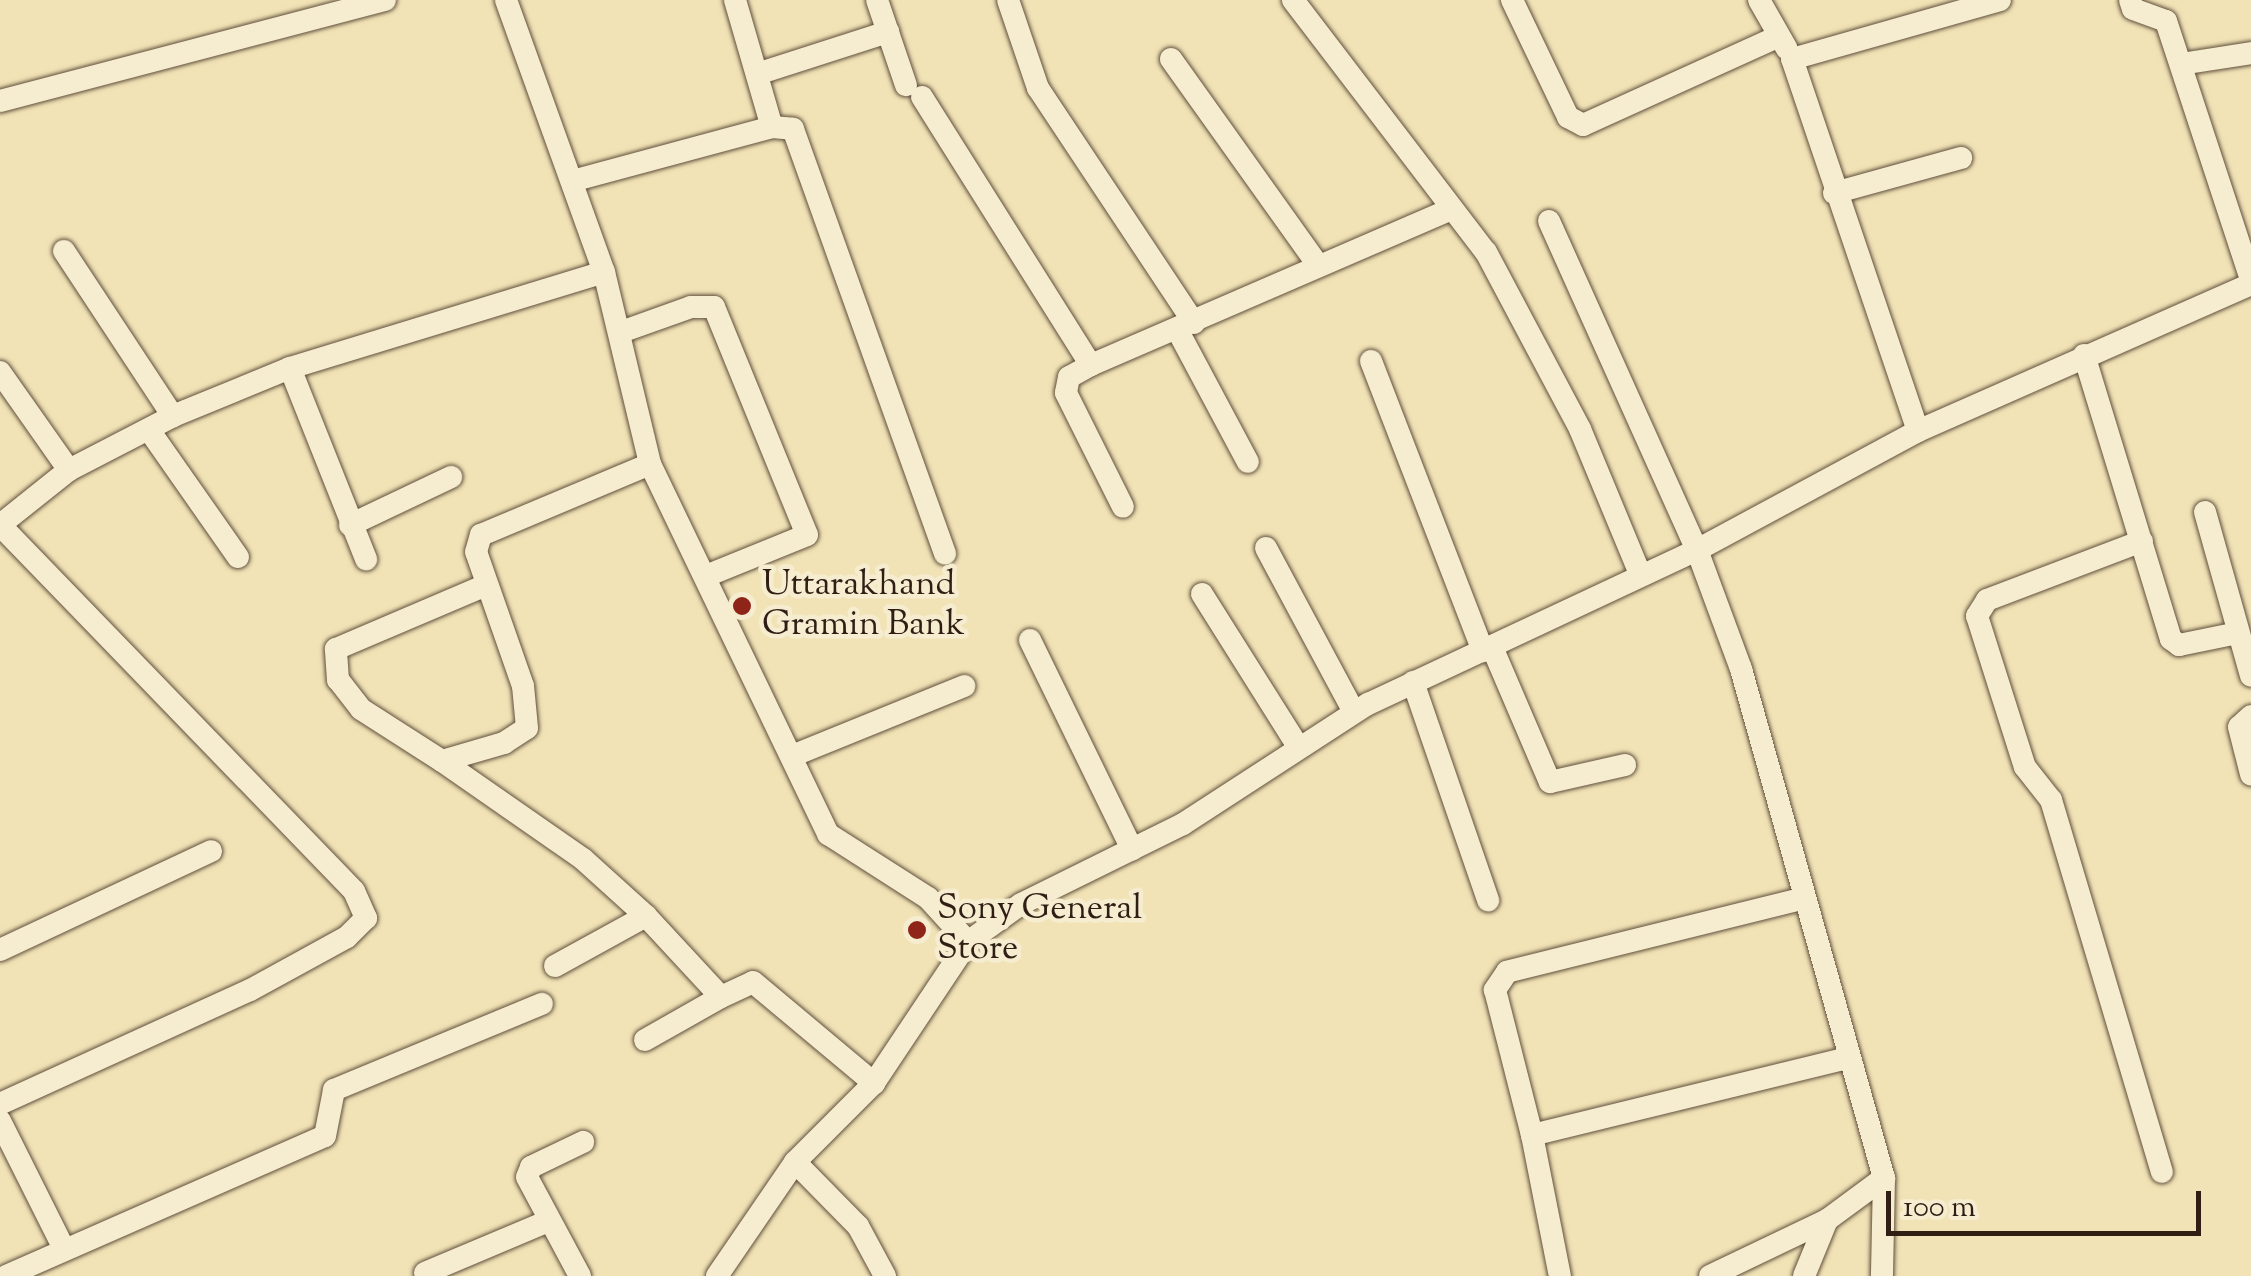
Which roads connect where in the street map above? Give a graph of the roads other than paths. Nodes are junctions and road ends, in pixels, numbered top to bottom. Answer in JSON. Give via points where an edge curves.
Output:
{"nodes":[{"id":1,"x":384,"y":0,"type":"edge"},
{"id":2,"x":506,"y":0,"type":"edge"},
{"id":3,"x":735,"y":0,"type":"edge"},
{"id":4,"x":877,"y":0,"type":"edge"},
{"id":5,"x":1008,"y":0,"type":"edge"},
{"id":6,"x":1294,"y":0,"type":"edge"},
{"id":7,"x":1512,"y":0,"type":"edge"},
{"id":8,"x":1759,"y":0,"type":"edge"},
{"id":9,"x":2000,"y":0,"type":"edge"},
{"id":10,"x":2130,"y":0,"type":"edge"},
{"id":11,"x":888,"y":32,"type":"junction"},
{"id":12,"x":1779,"y":36,"type":"junction"},
{"id":13,"x":2251,"y":54,"type":"edge"},
{"id":14,"x":1171,"y":59,"type":"dead end"},
{"id":15,"x":1792,"y":59,"type":"junction"},
{"id":16,"x":2181,"y":64,"type":"junction"},
{"id":17,"x":757,"y":74,"type":"junction"},
{"id":18,"x":0,"y":101,"type":"edge"},
{"id":19,"x":772,"y":127,"type":"junction"},
{"id":20,"x":1961,"y":158,"type":"dead end"},
{"id":21,"x":572,"y":181,"type":"junction"},
{"id":22,"x":1834,"y":193,"type":"junction"},
{"id":23,"x":1448,"y":210,"type":"junction"},
{"id":24,"x":1549,"y":221,"type":"dead end"},
{"id":25,"x":64,"y":251,"type":"dead end"},
{"id":26,"x":1316,"y":264,"type":"junction"},
{"id":27,"x":604,"y":272,"type":"junction"},
{"id":28,"x":2251,"y":281,"type":"edge"},
{"id":29,"x":1187,"y":328,"type":"junction"},
{"id":30,"x":621,"y":332,"type":"junction"},
{"id":31,"x":2084,"y":355,"type":"junction"},
{"id":32,"x":1372,"y":361,"type":"dead end"},
{"id":33,"x":1092,"y":365,"type":"junction"},
{"id":34,"x":290,"y":368,"type":"junction"},
{"id":35,"x":0,"y":372,"type":"edge"},
{"id":36,"x":174,"y":416,"type":"junction"},
{"id":37,"x":149,"y":430,"type":"junction"},
{"id":38,"x":1918,"y":431,"type":"junction"},
{"id":39,"x":1248,"y":462,"type":"dead end"},
{"id":40,"x":650,"y":464,"type":"junction"},
{"id":41,"x":69,"y":470,"type":"junction"},
{"id":42,"x":451,"y":477,"type":"dead end"},
{"id":43,"x":1123,"y":507,"type":"dead end"},
{"id":44,"x":2205,"y":512,"type":"dead end"},
{"id":45,"x":350,"y":524,"type":"junction"},
{"id":46,"x":0,"y":525,"type":"edge"},
{"id":47,"x":2142,"y":540,"type":"junction"},
{"id":48,"x":1266,"y":548,"type":"dead end"},
{"id":49,"x":1697,"y":550,"type":"junction"},
{"id":50,"x":946,"y":554,"type":"dead end"},
{"id":51,"x":238,"y":557,"type":"dead end"},
{"id":52,"x":366,"y":559,"type":"dead end"},
{"id":53,"x":1640,"y":574,"type":"junction"},
{"id":54,"x":706,"y":576,"type":"junction"},
{"id":55,"x":486,"y":586,"type":"junction"},
{"id":56,"x":1202,"y":594,"type":"dead end"},
{"id":57,"x":2238,"y":633,"type":"junction"},
{"id":58,"x":1030,"y":640,"type":"dead end"},
{"id":59,"x":1488,"y":649,"type":"junction"},
{"id":60,"x":2251,"y":676,"type":"edge"},
{"id":61,"x":1412,"y":682,"type":"junction"},
{"id":62,"x":964,"y":686,"type":"dead end"},
{"id":63,"x":1354,"y":712,"type":"junction"},
{"id":64,"x":2251,"y":716,"type":"edge"},
{"id":65,"x":1297,"y":746,"type":"junction"},
{"id":66,"x":792,"y":756,"type":"junction"},
{"id":67,"x":442,"y":761,"type":"junction"},
{"id":68,"x":1625,"y":765,"type":"dead end"},
{"id":69,"x":2251,"y":774,"type":"edge"},
{"id":70,"x":1132,"y":849,"type":"junction"},
{"id":71,"x":211,"y":851,"type":"dead end"},
{"id":72,"x":1805,"y":898,"type":"junction"},
{"id":73,"x":1488,"y":900,"type":"dead end"},
{"id":74,"x":646,"y":916,"type":"junction"},
{"id":75,"x":968,"y":942,"type":"junction"},
{"id":76,"x":0,"y":950,"type":"edge"},
{"id":77,"x":555,"y":966,"type":"dead end"},
{"id":78,"x":722,"y":996,"type":"junction"},
{"id":79,"x":542,"y":1004,"type":"dead end"},
{"id":80,"x":645,"y":1040,"type":"dead end"},
{"id":81,"x":1848,"y":1058,"type":"junction"},
{"id":82,"x":874,"y":1083,"type":"junction"},
{"id":83,"x":0,"y":1104,"type":"edge"},
{"id":84,"x":0,"y":1120,"type":"edge"},
{"id":85,"x":1532,"y":1135,"type":"junction"},
{"id":86,"x":583,"y":1142,"type":"dead end"},
{"id":87,"x":795,"y":1162,"type":"junction"},
{"id":88,"x":2162,"y":1172,"type":"dead end"},
{"id":89,"x":1884,"y":1178,"type":"junction"},
{"id":90,"x":1827,"y":1220,"type":"junction"},
{"id":91,"x":546,"y":1222,"type":"junction"},
{"id":92,"x":63,"y":1247,"type":"junction"},
{"id":93,"x":425,"y":1274,"type":"dead end"},
{"id":94,"x":6,"y":1276,"type":"edge"},
{"id":95,"x":580,"y":1276,"type":"edge"},
{"id":96,"x":717,"y":1276,"type":"edge"},
{"id":97,"x":885,"y":1276,"type":"edge"},
{"id":98,"x":1560,"y":1276,"type":"edge"},
{"id":99,"x":1710,"y":1276,"type":"edge"},
{"id":100,"x":1804,"y":1276,"type":"edge"},
{"id":101,"x":1882,"y":1276,"type":"edge"}],
"edges":[{"from":1,"to":18,"type":"street"},
{"from":2,"to":21,"type":"street"},
{"from":3,"to":17,"type":"street"},
{"from":4,"to":11,"type":"street"},
{"from":5,"to":29,"type":"street","via":[[1038,88]]},
{"from":6,"to":23,"type":"street"},
{"from":7,"to":12,"type":"street","via":[[1576,124]]},
{"from":8,"to":12,"type":"street"},
{"from":9,"to":15,"type":"street"},
{"from":10,"to":16,"type":"street","via":[[2133,9],[2166,21]]},
{"from":11,"to":17,"type":"street"},
{"from":11,"to":33,"type":"street","via":[[914,91]]},
{"from":12,"to":15,"type":"street"},
{"from":13,"to":16,"type":"street"},
{"from":14,"to":26,"type":"street"},
{"from":15,"to":22,"type":"street"},
{"from":16,"to":28,"type":"street"},
{"from":17,"to":19,"type":"street"},
{"from":19,"to":21,"type":"street"},
{"from":19,"to":50,"type":"street","via":[[793,130],[801,140]]},
{"from":20,"to":22,"type":"street"},
{"from":21,"to":27,"type":"street"},
{"from":22,"to":38,"type":"street"},
{"from":23,"to":26,"type":"street"},
{"from":23,"to":53,"type":"street","via":[[1486,252],[1526,319]]},
{"from":24,"to":49,"type":"street"},
{"from":25,"to":36,"type":"street"},
{"from":26,"to":29,"type":"street"},
{"from":27,"to":30,"type":"street"},
{"from":27,"to":34,"type":"street"},
{"from":28,"to":31,"type":"street"},
{"from":29,"to":33,"type":"street"},
{"from":29,"to":39,"type":"street"},
{"from":30,"to":40,"type":"street"},
{"from":30,"to":54,"type":"street","via":[[690,307],[714,307],[807,535]]},
{"from":31,"to":38,"type":"street"},
{"from":31,"to":47,"type":"street"},
{"from":32,"to":59,"type":"street"},
{"from":33,"to":43,"type":"street","via":[[1069,376],[1066,393]]},
{"from":34,"to":36,"type":"street"},
{"from":34,"to":45,"type":"street"},
{"from":35,"to":41,"type":"street"},
{"from":36,"to":37,"type":"street"},
{"from":37,"to":41,"type":"street"},
{"from":37,"to":51,"type":"street"},
{"from":38,"to":49,"type":"street"},
{"from":40,"to":54,"type":"street"},
{"from":40,"to":55,"type":"street","via":[[490,528],[476,544]]},
{"from":41,"to":46,"type":"street"},
{"from":42,"to":45,"type":"street"},
{"from":44,"to":57,"type":"street"},
{"from":45,"to":52,"type":"street"},
{"from":46,"to":83,"type":"street","via":[[354,891],[366,918],[347,937],[250,990]]},
{"from":47,"to":57,"type":"street","via":[[2173,642]]},
{"from":47,"to":88,"type":"street","via":[[1986,600],[1977,616],[2025,767],[2052,800]]},
{"from":48,"to":63,"type":"street"},
{"from":49,"to":53,"type":"street"},
{"from":49,"to":72,"type":"street","via":[[1762,736]]},
{"from":53,"to":59,"type":"street"},
{"from":54,"to":66,"type":"street"},
{"from":55,"to":67,"type":"street","via":[[523,686],[527,728],[504,744]]},
{"from":55,"to":67,"type":"street","via":[[346,638],[336,649],[338,680],[361,708]]},
{"from":56,"to":65,"type":"street"},
{"from":57,"to":60,"type":"street"},
{"from":58,"to":70,"type":"street"},
{"from":59,"to":61,"type":"street"},
{"from":59,"to":68,"type":"street","via":[[1550,782]]},
{"from":61,"to":63,"type":"street"},
{"from":61,"to":73,"type":"street"},
{"from":62,"to":66,"type":"street"},
{"from":63,"to":65,"type":"street"},
{"from":64,"to":69,"type":"street","via":[[2239,727]]},
{"from":65,"to":70,"type":"street"},
{"from":66,"to":75,"type":"street","via":[[836,844],[928,898]]},
{"from":67,"to":74,"type":"street","via":[[583,859]]},
{"from":70,"to":75,"type":"street","via":[[1021,904]]},
{"from":71,"to":76,"type":"street"},
{"from":72,"to":81,"type":"street"},
{"from":72,"to":85,"type":"street","via":[[1506,972],[1495,990]]},
{"from":74,"to":77,"type":"street"},
{"from":74,"to":78,"type":"street"},
{"from":75,"to":82,"type":"street"},
{"from":78,"to":80,"type":"street"},
{"from":78,"to":82,"type":"street","via":[[753,982]]},
{"from":79,"to":92,"type":"street","via":[[334,1090],[325,1136]]},
{"from":81,"to":85,"type":"street"},
{"from":81,"to":89,"type":"street"},
{"from":82,"to":87,"type":"street"},
{"from":84,"to":92,"type":"street"},
{"from":85,"to":98,"type":"street"},
{"from":86,"to":91,"type":"street","via":[[527,1173]]},
{"from":87,"to":96,"type":"street"},
{"from":87,"to":97,"type":"street","via":[[858,1226]]},
{"from":89,"to":90,"type":"street"},
{"from":89,"to":101,"type":"street"},
{"from":90,"to":99,"type":"street"},
{"from":90,"to":100,"type":"street"},
{"from":91,"to":93,"type":"street"},
{"from":91,"to":95,"type":"street"},
{"from":92,"to":94,"type":"street"}]}
